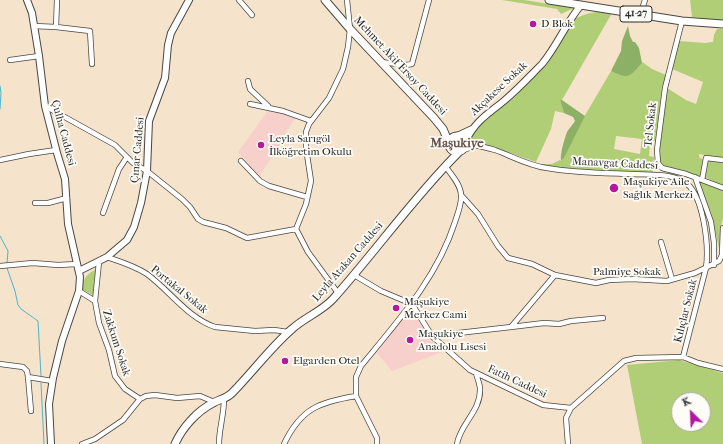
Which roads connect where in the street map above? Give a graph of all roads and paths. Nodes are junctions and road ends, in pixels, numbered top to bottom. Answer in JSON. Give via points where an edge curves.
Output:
{"nodes":[{"id":1,"x":27,"y":0,"type":"edge"},
{"id":2,"x":56,"y":0,"type":"edge"},
{"id":3,"x":189,"y":0,"type":"edge"},
{"id":4,"x":239,"y":0,"type":"edge"},
{"id":5,"x":324,"y":0,"type":"edge"},
{"id":6,"x":347,"y":0,"type":"edge"},
{"id":7,"x":429,"y":0,"type":"edge"},
{"id":8,"x":549,"y":0,"type":"edge"},
{"id":9,"x":645,"y":0,"type":"edge"},
{"id":10,"x":581,"y":5,"type":"junction"},
{"id":11,"x":252,"y":15,"type":"dead end"},
{"id":12,"x":640,"y":15,"type":"junction"},
{"id":13,"x":682,"y":21,"type":"junction"},
{"id":14,"x":723,"y":24,"type":"edge"},
{"id":15,"x":34,"y":26,"type":"junction"},
{"id":16,"x":56,"y":27,"type":"junction"},
{"id":17,"x":350,"y":30,"type":"junction"},
{"id":18,"x":39,"y":56,"type":"junction"},
{"id":19,"x":10,"y":60,"type":"dead end"},
{"id":20,"x":381,"y":62,"type":"junction"},
{"id":21,"x":92,"y":64,"type":"dead end"},
{"id":22,"x":248,"y":81,"type":"dead end"},
{"id":23,"x":250,"y":104,"type":"dead end"},
{"id":24,"x":45,"y":106,"type":"junction"},
{"id":25,"x":270,"y":107,"type":"junction"},
{"id":26,"x":311,"y":120,"type":"junction"},
{"id":27,"x":443,"y":129,"type":"junction"},
{"id":28,"x":472,"y":129,"type":"junction"},
{"id":29,"x":456,"y":136,"type":"junction"},
{"id":30,"x":450,"y":146,"type":"junction"},
{"id":31,"x":463,"y":147,"type":"junction"},
{"id":32,"x":56,"y":150,"type":"junction"},
{"id":33,"x":127,"y":157,"type":"junction"},
{"id":34,"x":0,"y":160,"type":"edge"},
{"id":35,"x":723,"y":160,"type":"edge"},
{"id":36,"x":241,"y":161,"type":"dead end"},
{"id":37,"x":445,"y":166,"type":"junction"},
{"id":38,"x":147,"y":171,"type":"junction"},
{"id":39,"x":694,"y":177,"type":"junction"},
{"id":40,"x":702,"y":180,"type":"junction"},
{"id":41,"x":723,"y":188,"type":"edge"},
{"id":42,"x":461,"y":195,"type":"junction"},
{"id":43,"x":307,"y":197,"type":"junction"},
{"id":44,"x":67,"y":198,"type":"junction"},
{"id":45,"x":35,"y":203,"type":"dead end"},
{"id":46,"x":103,"y":213,"type":"dead end"},
{"id":47,"x":723,"y":228,"type":"edge"},
{"id":48,"x":296,"y":229,"type":"junction"},
{"id":49,"x":661,"y":242,"type":"dead end"},
{"id":50,"x":107,"y":258,"type":"junction"},
{"id":51,"x":99,"y":262,"type":"junction"},
{"id":52,"x":78,"y":264,"type":"junction"},
{"id":53,"x":714,"y":264,"type":"junction"},
{"id":54,"x":4,"y":266,"type":"edge"},
{"id":55,"x":706,"y":268,"type":"junction"},
{"id":56,"x":79,"y":271,"type":"junction"},
{"id":57,"x":354,"y":275,"type":"junction"},
{"id":58,"x":555,"y":275,"type":"junction"},
{"id":59,"x":672,"y":279,"type":"junction"},
{"id":60,"x":79,"y":291,"type":"junction"},
{"id":61,"x":338,"y":293,"type":"junction"},
{"id":62,"x":95,"y":301,"type":"junction"},
{"id":63,"x":412,"y":304,"type":"junction"},
{"id":64,"x":603,"y":318,"type":"dead end"},
{"id":65,"x":511,"y":327,"type":"junction"},
{"id":66,"x":288,"y":332,"type":"junction"},
{"id":67,"x":432,"y":336,"type":"junction"},
{"id":68,"x":683,"y":357,"type":"junction"},
{"id":69,"x":0,"y":364,"type":"edge"},
{"id":70,"x":723,"y":369,"type":"edge"},
{"id":71,"x":476,"y":373,"type":"junction"},
{"id":72,"x":28,"y":377,"type":"junction"},
{"id":73,"x":52,"y":381,"type":"junction"},
{"id":74,"x":356,"y":396,"type":"junction"},
{"id":75,"x":224,"y":399,"type":"junction"},
{"id":76,"x":140,"y":400,"type":"junction"},
{"id":77,"x":214,"y":402,"type":"junction"},
{"id":78,"x":571,"y":408,"type":"junction"},
{"id":79,"x":31,"y":411,"type":"dead end"},
{"id":80,"x":51,"y":444,"type":"edge"},
{"id":81,"x":82,"y":444,"type":"edge"},
{"id":82,"x":175,"y":444,"type":"edge"},
{"id":83,"x":219,"y":444,"type":"edge"},
{"id":84,"x":284,"y":444,"type":"edge"},
{"id":85,"x":377,"y":444,"type":"edge"},
{"id":86,"x":456,"y":444,"type":"edge"},
{"id":87,"x":568,"y":444,"type":"edge"}],
"edges":[{"from":1,"to":15,"type":"street","name":"Çulha Caddesi"},
{"from":2,"to":16,"type":"street"},
{"from":3,"to":38,"type":"street","name":"Çınar Caddesi","via":[[171,33],[165,78],[149,121]]},
{"from":4,"to":11,"type":"street"},
{"from":5,"to":17,"type":"main road","name":"Mehmet Akif Ersoy Caddesi"},
{"from":6,"to":17,"type":"street"},
{"from":7,"to":20,"type":"street","via":[[412,64]]},
{"from":8,"to":10,"type":"main road","number":"41-27"},
{"from":9,"to":12,"type":"street"},
{"from":10,"to":12,"type":"main road","number":"41-27"},
{"from":10,"to":28,"type":"street","name":"Akçakese Sokak","via":[[540,65]]},
{"from":12,"to":13,"type":"main road","number":"41-27"},
{"from":13,"to":14,"type":"main road","number":"41-27"},
{"from":13,"to":39,"type":"street","name":"Tel Sokak","via":[[665,88],[657,157],[662,168]]},
{"from":15,"to":16,"type":"street"},
{"from":15,"to":18,"type":"street","name":"Çulha Caddesi"},
{"from":16,"to":21,"type":"street","via":[[90,31]]},
{"from":17,"to":20,"type":"main road","name":"Mehmet Akif Ersoy Caddesi"},
{"from":17,"to":26,"type":"street","via":[[340,77],[329,98]]},
{"from":18,"to":19,"type":"street"},
{"from":18,"to":24,"type":"street","name":"Çulha Caddesi"},
{"from":20,"to":27,"type":"main road","name":"Mehmet Akif Ersoy Caddesi"},
{"from":22,"to":25,"type":"street","via":[[250,89]]},
{"from":23,"to":25,"type":"street"},
{"from":24,"to":32,"type":"street","name":"Çulha Caddesi"},
{"from":24,"to":33,"type":"street","via":[[111,142]]},
{"from":25,"to":26,"type":"street"},
{"from":26,"to":43,"type":"street","via":[[305,138],[311,180]]},
{"from":27,"to":29,"type":"main road"},
{"from":27,"to":30,"type":"main road"},
{"from":28,"to":29,"type":"street"},
{"from":28,"to":31,"type":"street"},
{"from":29,"to":30,"type":"main road"},
{"from":29,"to":31,"type":"main road","via":[[462,137]]},
{"from":30,"to":31,"type":"main road","via":[[456,152]]},
{"from":30,"to":37,"type":"main road","via":[[450,156]]},
{"from":31,"to":37,"type":"main road","name":"Leyla Atakan Caddesi"},
{"from":31,"to":55,"type":"street","name":"Manavgat Caddesi","via":[[478,145],[545,168],[667,176],[683,181],[692,190],[703,220],[707,248]]},
{"from":32,"to":34,"type":"street"},
{"from":32,"to":44,"type":"street","name":"Çulha Caddesi","via":[[65,179]]},
{"from":33,"to":38,"type":"street"},
{"from":33,"to":46,"type":"street","via":[[119,169]]},
{"from":35,"to":40,"type":"street","via":[[706,158]]},
{"from":36,"to":43,"type":"street","via":[[260,181],[269,186]]},
{"from":37,"to":42,"type":"street","name":"Palmiye Sokak"},
{"from":37,"to":57,"type":"main road","name":"Leyla Atakan Caddesi"},
{"from":38,"to":48,"type":"street","via":[[182,199],[203,222],[226,228],[247,238]]},
{"from":38,"to":50,"type":"street","name":"Çınar Caddesi","via":[[134,227],[126,240]]},
{"from":39,"to":40,"type":"street","name":"Tel Sokak"},
{"from":39,"to":53,"type":"street","via":[[711,222]]},
{"from":40,"to":41,"type":"street","name":"Tel Sokak"},
{"from":42,"to":58,"type":"street","name":"Palmiye Sokak","via":[[478,214],[508,258],[532,264]]},
{"from":42,"to":63,"type":"street","via":[[457,215],[446,244],[432,273]]},
{"from":43,"to":48,"type":"street"},
{"from":44,"to":45,"type":"street"},
{"from":44,"to":52,"type":"street","name":"Çulha Caddesi","via":[[68,224]]},
{"from":47,"to":53,"type":"street","via":[[722,255]]},
{"from":48,"to":61,"type":"street","via":[[308,252]]},
{"from":49,"to":59,"type":"street"},
{"from":50,"to":51,"type":"street","name":"Çınar Caddesi"},
{"from":50,"to":66,"type":"street","name":"Portakal Sokak","via":[[141,270],[209,325]]},
{"from":51,"to":56,"type":"street","name":"Çınar Caddesi"},
{"from":51,"to":62,"type":"street"},
{"from":52,"to":54,"type":"street","via":[[33,263]]},
{"from":52,"to":56,"type":"street","name":"Çulha Caddesi"},
{"from":53,"to":55,"type":"street"},
{"from":55,"to":59,"type":"street","name":"Palmiye Sokak","via":[[695,274]]},
{"from":55,"to":68,"type":"street","name":"Kılıçlar Sokak"},
{"from":56,"to":60,"type":"street"},
{"from":57,"to":61,"type":"main road","name":"Leyla Atakan Caddesi"},
{"from":57,"to":63,"type":"street","via":[[381,291]]},
{"from":58,"to":59,"type":"street","name":"Palmiye Sokak","via":[[596,283],[609,280]]},
{"from":58,"to":65,"type":"street"},
{"from":60,"to":62,"type":"street","name":"Zakkum Sokak"},
{"from":60,"to":73,"type":"street"},
{"from":61,"to":66,"type":"main road","name":"Leyla Atakan Caddesi","via":[[324,308]]},
{"from":62,"to":76,"type":"street","name":"Zakkum Sokak","via":[[115,376],[125,389]]},
{"from":63,"to":67,"type":"street","name":"Fatih Caddesi"},
{"from":63,"to":74,"type":"street","via":[[361,366],[356,377]]},
{"from":64,"to":65,"type":"street"},
{"from":65,"to":67,"type":"street"},
{"from":66,"to":75,"type":"main road","name":"Leyla Atakan Caddesi"},
{"from":67,"to":71,"type":"street","name":"Fatih Caddesi"},
{"from":68,"to":70,"type":"street"},
{"from":68,"to":78,"type":"street","via":[[636,358],[624,361]]},
{"from":69,"to":72,"type":"street","via":[[23,366]]},
{"from":71,"to":78,"type":"street","name":"Fatih Caddesi","via":[[543,405]]},
{"from":71,"to":86,"type":"street","via":[[480,389],[478,404]]},
{"from":72,"to":73,"type":"street"},
{"from":72,"to":79,"type":"street"},
{"from":73,"to":80,"type":"street","via":[[49,404]]},
{"from":74,"to":84,"type":"street","via":[[335,399],[312,408],[303,416]]},
{"from":74,"to":85,"type":"street","via":[[377,438]]},
{"from":75,"to":77,"type":"main road","name":"Leyla Atakan Caddesi"},
{"from":75,"to":83,"type":"street"},
{"from":76,"to":77,"type":"street","via":[[155,395],[177,398],[202,396]]},
{"from":76,"to":81,"type":"street","via":[[123,420]]},
{"from":77,"to":82,"type":"main road","name":"Leyla Atakan Caddesi","via":[[193,419]]},
{"from":78,"to":87,"type":"street","via":[[566,418]]}]}
